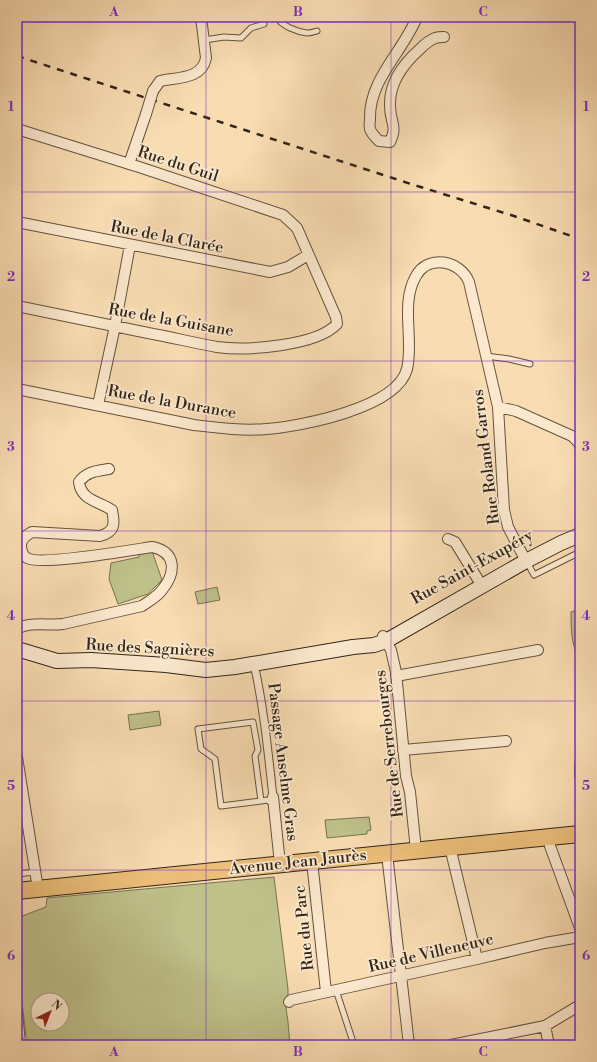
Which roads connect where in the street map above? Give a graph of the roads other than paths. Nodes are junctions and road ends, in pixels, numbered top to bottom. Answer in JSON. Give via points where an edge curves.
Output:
{"nodes":[{"id":1,"x":201,"y":17,"type":"edge"},
{"id":2,"x":277,"y":17,"type":"edge"},
{"id":3,"x":417,"y":17,"type":"edge"},
{"id":4,"x":264,"y":24,"type":"dead end"},
{"id":5,"x":317,"y":31,"type":"dead end"},
{"id":6,"x":444,"y":37,"type":"dead end"},
{"id":7,"x":204,"y":40,"type":"junction"},
{"id":8,"x":17,"y":129,"type":"edge"},
{"id":9,"x":129,"y":164,"type":"junction"},
{"id":10,"x":17,"y":222,"type":"edge"},
{"id":11,"x":130,"y":245,"type":"junction"},
{"id":12,"x":308,"y":255,"type":"junction"},
{"id":13,"x":17,"y":306,"type":"edge"},
{"id":14,"x":115,"y":326,"type":"junction"},
{"id":15,"x":486,"y":356,"type":"junction"},
{"id":16,"x":530,"y":364,"type":"dead end"},
{"id":17,"x":491,"y":375,"type":"joint"},
{"id":18,"x":17,"y":389,"type":"edge"},
{"id":19,"x":98,"y":405,"type":"junction"},
{"id":20,"x":498,"y":407,"type":"junction"},
{"id":21,"x":580,"y":446,"type":"edge"},
{"id":22,"x":109,"y":469,"type":"dead end"},
{"id":23,"x":580,"y":530,"type":"edge"},
{"id":24,"x":580,"y":535,"type":"edge"},
{"id":25,"x":448,"y":539,"type":"dead end"},
{"id":26,"x":580,"y":552,"type":"edge"},
{"id":27,"x":525,"y":559,"type":"junction"},
{"id":28,"x":481,"y":584,"type":"junction"},
{"id":29,"x":17,"y":629,"type":"edge"},
{"id":30,"x":385,"y":639,"type":"junction"},
{"id":31,"x":17,"y":649,"type":"edge"},
{"id":32,"x":538,"y":650,"type":"dead end"},
{"id":33,"x":254,"y":664,"type":"junction"},
{"id":34,"x":396,"y":676,"type":"junction"},
{"id":35,"x":506,"y":741,"type":"dead end"},
{"id":36,"x":404,"y":750,"type":"junction"},
{"id":37,"x":17,"y":757,"type":"edge"},
{"id":38,"x":580,"y":765,"type":"edge"},
{"id":39,"x":580,"y":776,"type":"edge"},
{"id":40,"x":261,"y":801,"type":"junction"},
{"id":41,"x":273,"y":801,"type":"junction"},
{"id":42,"x":580,"y":834,"type":"edge"},
{"id":43,"x":549,"y":838,"type":"junction"},
{"id":44,"x":450,"y":847,"type":"junction"},
{"id":45,"x":416,"y":850,"type":"junction"},
{"id":46,"x":387,"y":854,"type":"junction"},
{"id":47,"x":312,"y":861,"type":"junction"},
{"id":48,"x":280,"y":864,"type":"junction"},
{"id":49,"x":35,"y":872,"type":"junction"},
{"id":50,"x":17,"y":874,"type":"edge"},
{"id":51,"x":38,"y":889,"type":"junction"},
{"id":52,"x":17,"y":891,"type":"edge"},
{"id":53,"x":580,"y":928,"type":"edge"},
{"id":54,"x":580,"y":937,"type":"edge"},
{"id":55,"x":477,"y":959,"type":"junction"},
{"id":56,"x":400,"y":976,"type":"junction"},
{"id":57,"x":331,"y":991,"type":"junction"},
{"id":58,"x":289,"y":1002,"type":"dead end"},
{"id":59,"x":580,"y":1005,"type":"edge"},
{"id":60,"x":17,"y":1012,"type":"edge"},
{"id":61,"x":544,"y":1026,"type":"junction"},
{"id":62,"x":18,"y":1045,"type":"edge"},
{"id":63,"x":354,"y":1045,"type":"edge"},
{"id":64,"x":409,"y":1045,"type":"edge"},
{"id":65,"x":450,"y":1045,"type":"edge"},
{"id":66,"x":549,"y":1045,"type":"edge"}],
"edges":[{"from":1,"to":7,"type":"street"},
{"from":2,"to":5,"type":"lane","via":[[284,25],[308,33]]},
{"from":3,"to":6,"type":"street","via":[[376,88],[370,112],[370,129],[379,141],[390,142],[394,132],[390,107],[391,90],[397,75],[407,60],[424,46],[435,38]]},
{"from":4,"to":7,"type":"lane","via":[[251,28],[241,38]]},
{"from":7,"to":9,"type":"street","bridge":true,"via":[[206,58],[201,69],[186,77],[160,81],[153,91]]},
{"from":8,"to":9,"type":"street","name":"Rue du Guil"},
{"from":9,"to":12,"type":"street","name":"Rue du Guil","via":[[283,216],[297,228]]},
{"from":10,"to":11,"type":"street","name":"Rue de la Clarée"},
{"from":11,"to":12,"type":"street","name":"Rue de la Clarée","via":[[270,272],[288,267]]},
{"from":11,"to":14,"type":"street"},
{"from":12,"to":14,"type":"street","name":"Rue de la Guisane","via":[[337,324],[316,337],[262,347],[218,347]]},
{"from":13,"to":14,"type":"street","name":"Rue de la Guisane"},
{"from":14,"to":19,"type":"street"},
{"from":15,"to":16,"type":"lane"},
{"from":15,"to":17,"type":"street","name":"Rue de la Durance"},
{"from":15,"to":19,"type":"street","name":"Rue de la Durance","via":[[466,274],[448,263],[430,263],[421,268],[411,288],[407,369],[402,379],[388,393],[359,408],[294,425],[245,430],[194,425]]},
{"from":17,"to":20,"type":"street","name":"Rue Roland Garros"},
{"from":18,"to":19,"type":"street","name":"Rue de la Durance"},
{"from":20,"to":21,"type":"street","via":[[516,411],[572,436]]},
{"from":20,"to":27,"type":"street","name":"Rue Roland Garros","via":[[504,510],[508,527]]},
{"from":22,"to":29,"type":"street","via":[[91,472],[83,476],[79,482],[80,490],[86,497],[112,510],[113,526],[108,534],[100,536],[32,532],[25,536],[21,544],[22,554],[28,559],[38,561],[152,547],[168,554],[172,564],[168,581],[153,599],[142,606],[53,626],[28,625]]},
{"from":23,"to":27,"type":"main road","name":"Rue Saint-Exupéry","via":[[559,538]]},
{"from":24,"to":27,"type":"main road","name":"Rue Saint-Exupéry"},
{"from":25,"to":28,"type":"street","via":[[455,542]]},
{"from":26,"to":27,"type":"lane","via":[[534,576]]},
{"from":27,"to":28,"type":"main road","name":"Rue Saint-Exupéry"},
{"from":28,"to":30,"type":"main road","name":"Rue Saint-Exupéry"},
{"from":30,"to":33,"type":"main road","name":"Rue des Sagnières","via":[[374,645]]},
{"from":30,"to":34,"type":"street","name":"Rue de Serrebourges","via":[[394,660]]},
{"from":31,"to":33,"type":"main road","name":"Rue des Sagnières","via":[[57,661],[91,660],[206,670]]},
{"from":32,"to":34,"type":"street"},
{"from":33,"to":41,"type":"street","name":"Passage Anselme Gras","via":[[265,724]]},
{"from":34,"to":36,"type":"street","name":"Rue de Serrebourges"},
{"from":35,"to":36,"type":"street"},
{"from":36,"to":45,"type":"street","name":"Rue de Serrebourges"},
{"from":37,"to":49,"type":"street"},
{"from":38,"to":39,"type":"street"},
{"from":40,"to":40,"type":"lane","via":[[221,806],[215,759],[201,749],[198,729],[253,722],[258,750],[255,756]]},
{"from":40,"to":41,"type":"lane"},
{"from":41,"to":48,"type":"street","name":"Passage Anselme Gras"},
{"from":42,"to":43,"type":"main road","name":"Avenue Jean Jaurès"},
{"from":43,"to":44,"type":"main road","name":"Avenue Jean Jaurès"},
{"from":43,"to":53,"type":"street"},
{"from":44,"to":45,"type":"main road","name":"Avenue Jean Jaurès"},
{"from":44,"to":55,"type":"street"},
{"from":45,"to":46,"type":"main road","name":"Avenue Jean Jaurès"},
{"from":46,"to":47,"type":"main road","name":"Avenue Jean Jaurès"},
{"from":46,"to":56,"type":"street"},
{"from":47,"to":48,"type":"main road","name":"Avenue Jean Jaurès"},
{"from":47,"to":57,"type":"street","name":"Rue du Parc"},
{"from":48,"to":51,"type":"main road","name":"Avenue Jean Jaurès"},
{"from":49,"to":50,"type":"lane"},
{"from":49,"to":51,"type":"street"},
{"from":51,"to":52,"type":"main road","name":"Avenue Jean Jaurès"},
{"from":54,"to":55,"type":"street","name":"Rue de Villeneuve"},
{"from":55,"to":56,"type":"street","name":"Rue de Villeneuve"},
{"from":56,"to":57,"type":"street","name":"Rue de Villeneuve"},
{"from":56,"to":64,"type":"street"},
{"from":57,"to":58,"type":"street","name":"Rue de Villeneuve"},
{"from":57,"to":63,"type":"lane"},
{"from":59,"to":61,"type":"street"},
{"from":60,"to":62,"type":"street","via":[[20,1033]]},
{"from":61,"to":65,"type":"street"},
{"from":61,"to":66,"type":"street"}]}
